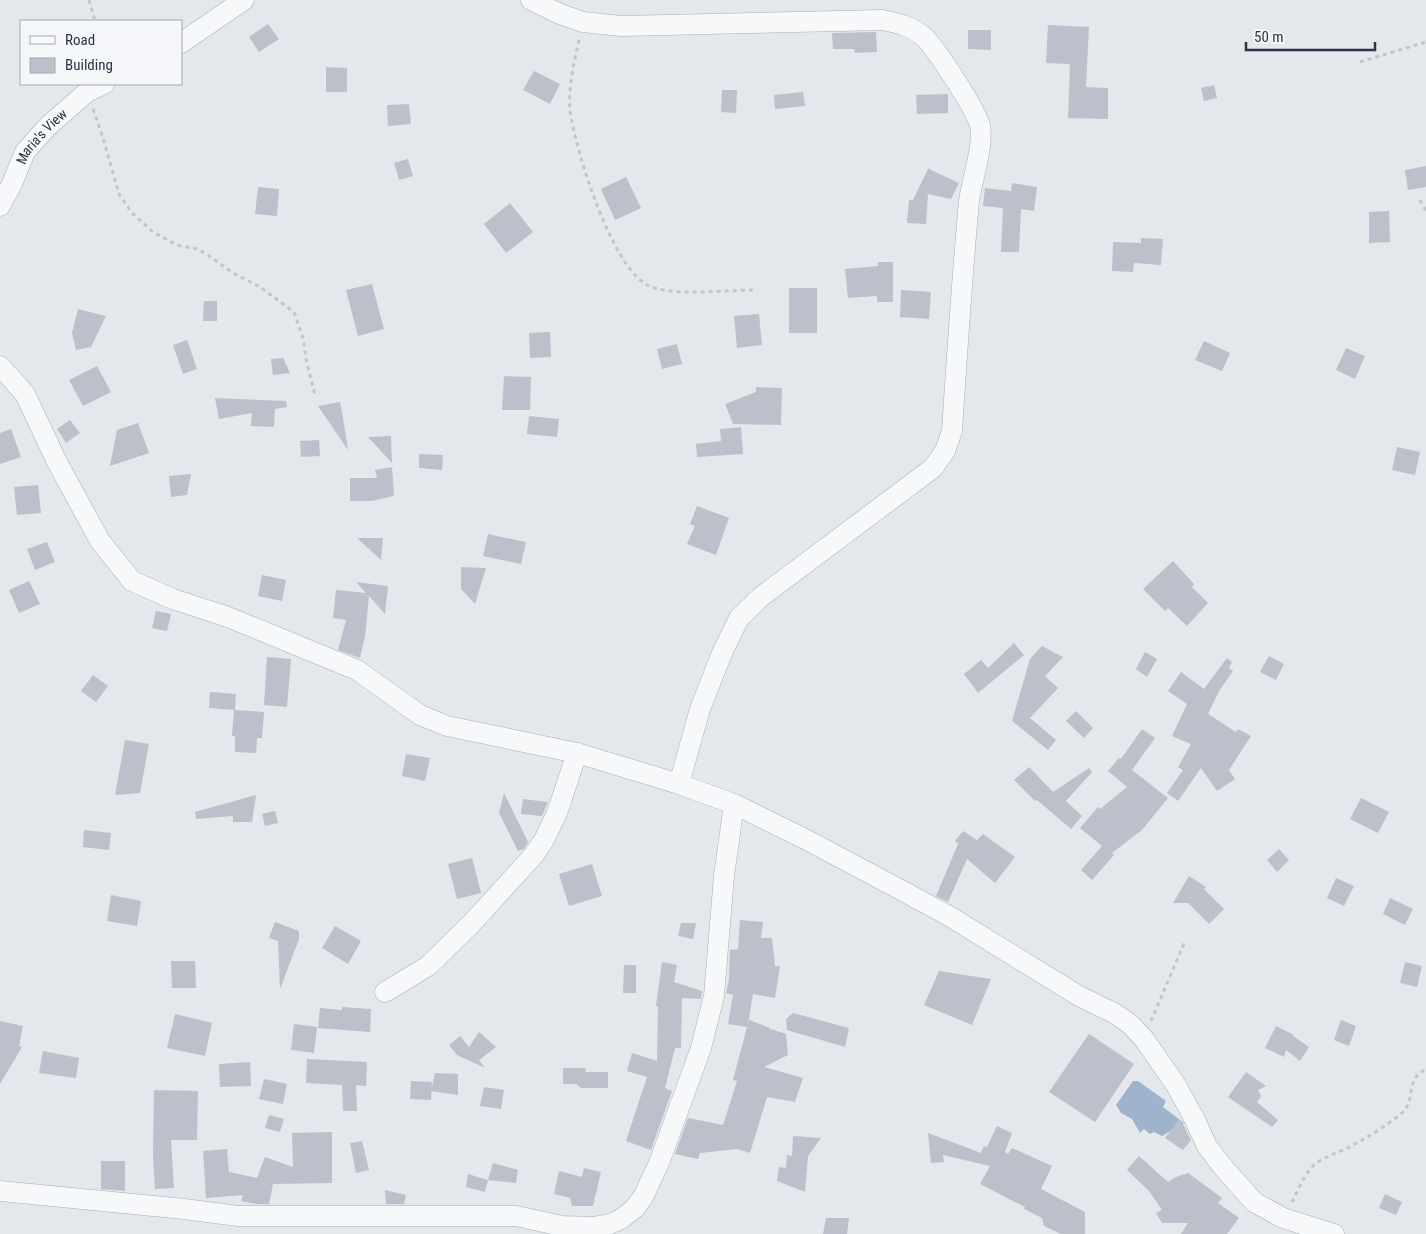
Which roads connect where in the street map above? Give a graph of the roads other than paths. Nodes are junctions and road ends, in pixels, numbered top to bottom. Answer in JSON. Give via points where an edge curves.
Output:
{"nodes":[{"id":1,"x":244,"y":0,"type":"edge"},
{"id":2,"x":531,"y":0,"type":"edge"},
{"id":3,"x":182,"y":42,"type":"edge"},
{"id":4,"x":95,"y":88,"type":"edge"},
{"id":5,"x":0,"y":206,"type":"edge"},
{"id":6,"x":0,"y":366,"type":"edge"},
{"id":7,"x":577,"y":753,"type":"junction"},
{"id":8,"x":679,"y":784,"type":"junction"},
{"id":9,"x":734,"y":804,"type":"junction"},
{"id":10,"x":385,"y":992,"type":"dead end"},
{"id":11,"x":0,"y":1191,"type":"edge"},
{"id":12,"x":1334,"y":1234,"type":"edge"}],
"edges":[{"from":1,"to":3,"type":"street"},
{"from":2,"to":8,"type":"street","via":[[583,22],[621,26],[882,20],[905,24],[924,37],[972,108],[980,127],[962,268],[952,431],[945,451],[933,468],[762,596],[739,618],[700,709]]},
{"from":4,"to":5,"type":"street","name":"Maria's View","via":[[47,127],[25,152]]},
{"from":6,"to":7,"type":"street","via":[[25,394],[100,541],[132,581],[357,670],[420,715],[447,726]]},
{"from":7,"to":8,"type":"street"},
{"from":7,"to":10,"type":"street","via":[[557,812],[533,856],[428,966]]},
{"from":8,"to":9,"type":"street"},
{"from":9,"to":11,"type":"street","via":[[714,996],[701,1048],[644,1197],[621,1219],[610,1224],[562,1226],[516,1216],[238,1216]]},
{"from":9,"to":12,"type":"street","via":[[949,916],[1130,1024],[1176,1085],[1207,1146],[1254,1202],[1283,1218]]}]}
